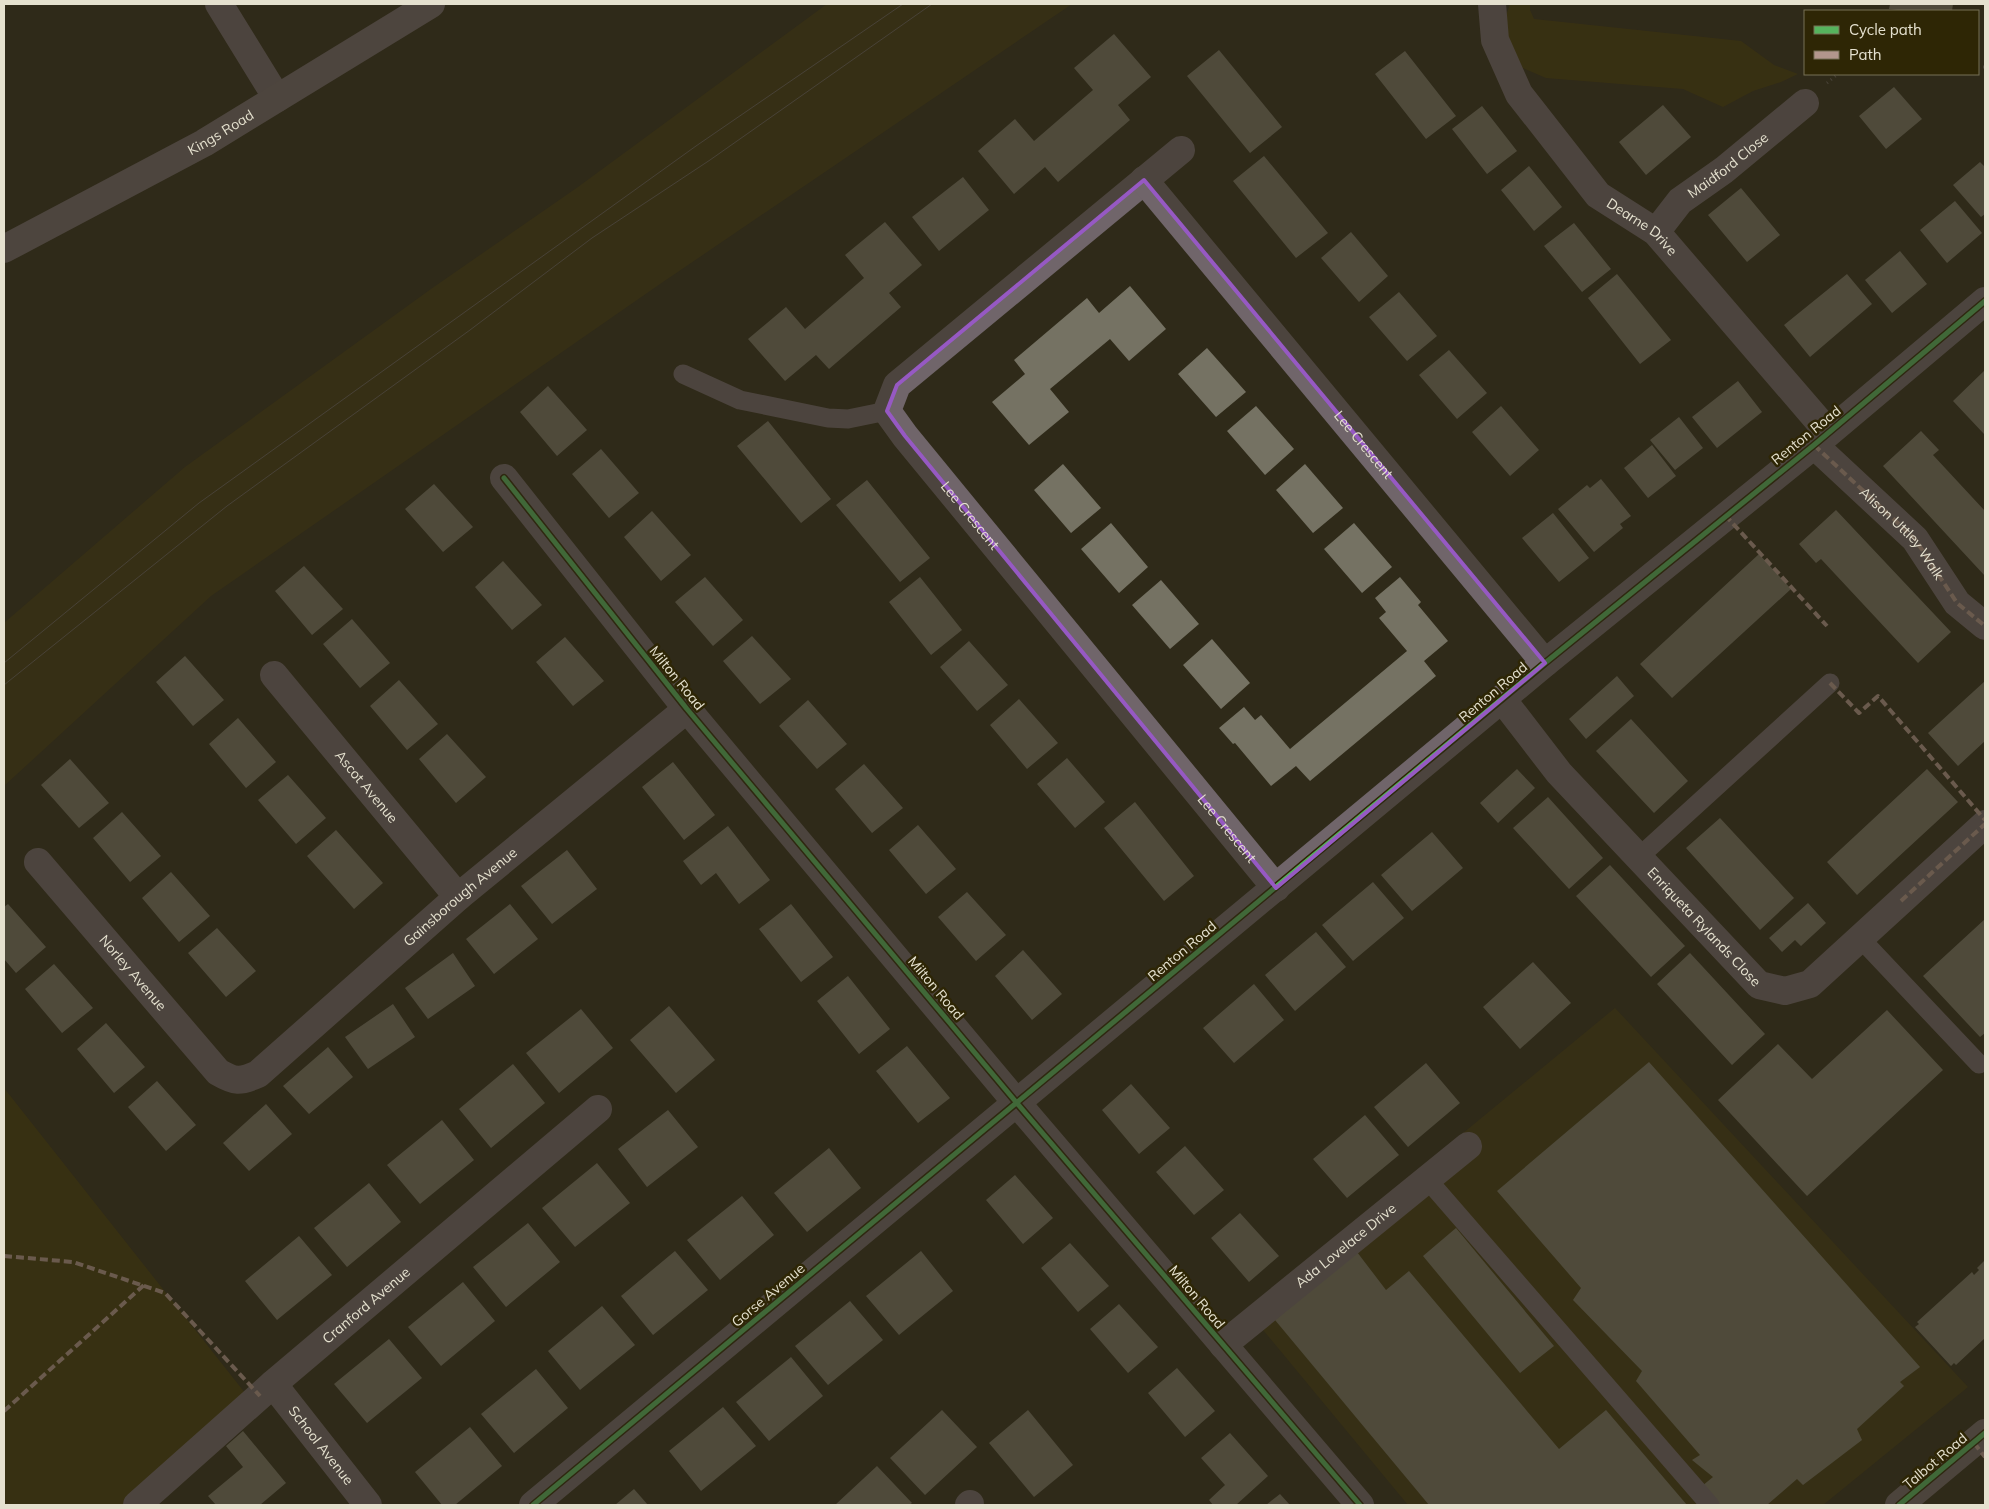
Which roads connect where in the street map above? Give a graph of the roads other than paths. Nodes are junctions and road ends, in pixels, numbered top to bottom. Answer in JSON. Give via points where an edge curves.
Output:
{"nodes":[{"id":1,"x":219,"y":4,"type":"edge"},
{"id":2,"x":431,"y":4,"type":"edge"},
{"id":3,"x":1492,"y":4,"type":"edge"},
{"id":4,"x":277,"y":98,"type":"junction"},
{"id":5,"x":1806,"y":104,"type":"dead end"},
{"id":6,"x":1181,"y":150,"type":"dead end"},
{"id":7,"x":1144,"y":180,"type":"junction"},
{"id":8,"x":1656,"y":232,"type":"junction"},
{"id":9,"x":4,"y":249,"type":"edge"},
{"id":10,"x":1985,"y":301,"type":"edge"},
{"id":11,"x":683,"y":374,"type":"dead end"},
{"id":12,"x":887,"y":411,"type":"junction"},
{"id":13,"x":1821,"y":438,"type":"junction"},
{"id":14,"x":504,"y":478,"type":"dead end"},
{"id":15,"x":1985,"y":626,"type":"edge"},
{"id":16,"x":1545,"y":663,"type":"junction"},
{"id":17,"x":274,"y":676,"type":"dead end"},
{"id":18,"x":1830,"y":683,"type":"dead end"},
{"id":19,"x":1502,"y":699,"type":"junction"},
{"id":20,"x":687,"y":709,"type":"junction"},
{"id":21,"x":1983,"y":826,"type":"edge"},
{"id":22,"x":1639,"y":857,"type":"junction"},
{"id":23,"x":38,"y":862,"type":"dead end"},
{"id":24,"x":1276,"y":888,"type":"junction"},
{"id":25,"x":458,"y":897,"type":"junction"},
{"id":26,"x":1860,"y":938,"type":"junction"},
{"id":27,"x":1979,"y":1064,"type":"dead end"},
{"id":28,"x":233,"y":1080,"type":"joint"},
{"id":29,"x":1016,"y":1102,"type":"junction"},
{"id":30,"x":598,"y":1109,"type":"dead end"},
{"id":31,"x":1468,"y":1146,"type":"dead end"},
{"id":32,"x":1427,"y":1180,"type":"junction"},
{"id":33,"x":1224,"y":1345,"type":"junction"},
{"id":34,"x":273,"y":1384,"type":"junction"},
{"id":35,"x":1985,"y":1433,"type":"edge"},
{"id":36,"x":137,"y":1505,"type":"edge"},
{"id":37,"x":368,"y":1505,"type":"edge"},
{"id":38,"x":533,"y":1505,"type":"edge"},
{"id":39,"x":1360,"y":1505,"type":"edge"},
{"id":40,"x":1710,"y":1505,"type":"edge"},
{"id":41,"x":1899,"y":1505,"type":"edge"}],
"edges":[{"from":1,"to":4,"type":"street"},
{"from":2,"to":4,"type":"street","name":"Kings Road"},
{"from":3,"to":8,"type":"street","name":"Dearne Drive","via":[[1495,40],[1518,94],[1598,195]]},
{"from":4,"to":9,"type":"street","name":"Kings Road","via":[[204,142]]},
{"from":5,"to":8,"type":"street","name":"Maidford Close","via":[[1680,201]]},
{"from":6,"to":7,"type":"street"},
{"from":7,"to":12,"type":"street","via":[[897,385]]},
{"from":7,"to":16,"type":"street","name":"Lee Crescent"},
{"from":8,"to":13,"type":"street","name":"Dearne Drive"},
{"from":10,"to":13,"type":"street","name":"Renton Road"},
{"from":11,"to":12,"type":"lane","via":[[740,400],[828,418],[848,419]]},
{"from":12,"to":24,"type":"street","name":"Lee Crescent"},
{"from":13,"to":15,"type":"street","name":"Alison Uttley Walk","via":[[1915,540],[1957,603]]},
{"from":13,"to":16,"type":"street","name":"Renton Road"},
{"from":14,"to":20,"type":"street","name":"Milton Road"},
{"from":16,"to":19,"type":"street","name":"Renton Road"},
{"from":17,"to":25,"type":"street","name":"Ascot Avenue"},
{"from":18,"to":22,"type":"lane"},
{"from":19,"to":22,"type":"street","name":"Enriqueta Rylands Close","via":[[1559,773]]},
{"from":19,"to":24,"type":"street","name":"Renton Road"},
{"from":20,"to":25,"type":"street","name":"Gainsborough Avenue"},
{"from":20,"to":29,"type":"street","name":"Milton Road"},
{"from":21,"to":26,"type":"street","name":"Enriqueta Rylands Close"},
{"from":22,"to":26,"type":"street","name":"Enriqueta Rylands Close","via":[[1760,986],[1785,992],[1810,984]]},
{"from":23,"to":28,"type":"street","name":"Norley Avenue","via":[[218,1072]]},
{"from":24,"to":29,"type":"street","name":"Renton Road"},
{"from":25,"to":28,"type":"street","name":"Gainsborough Avenue","via":[[258,1074],[245,1080]]},
{"from":26,"to":27,"type":"lane"},
{"from":29,"to":33,"type":"street","name":"Milton Road"},
{"from":29,"to":38,"type":"street","name":"Gorse Avenue"},
{"from":30,"to":34,"type":"street","name":"Cranford Avenue"},
{"from":31,"to":32,"type":"street","name":"Ada Lovelace Drive"},
{"from":32,"to":33,"type":"street","name":"Ada Lovelace Drive"},
{"from":32,"to":40,"type":"lane"},
{"from":33,"to":39,"type":"street","name":"Milton Road"},
{"from":34,"to":36,"type":"street","name":"Cranford Avenue"},
{"from":34,"to":37,"type":"street","name":"School Avenue"},
{"from":35,"to":41,"type":"main road","name":"Talbot Road"}]}
